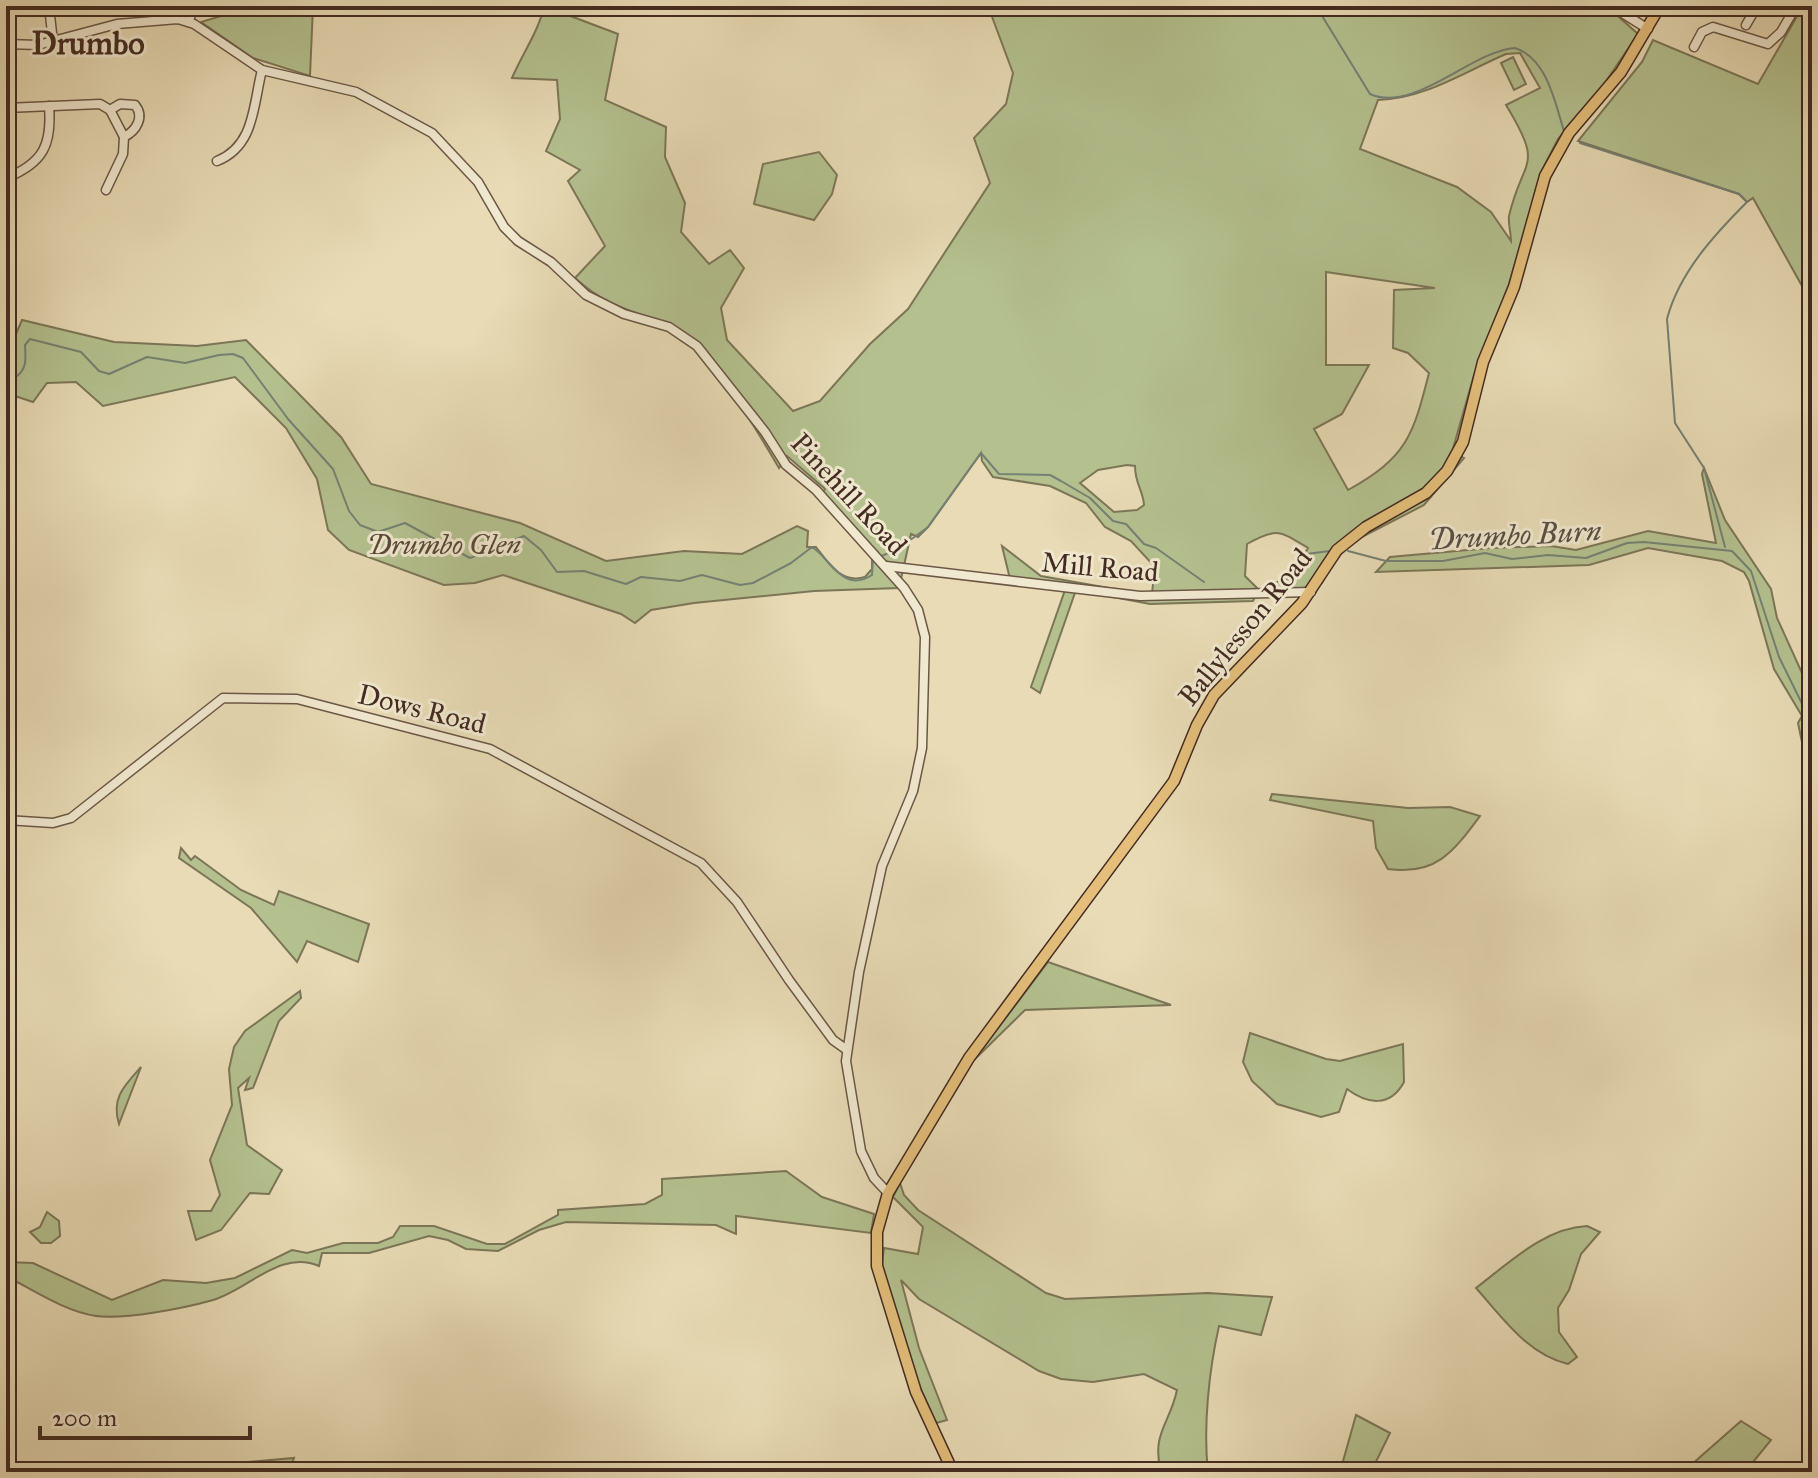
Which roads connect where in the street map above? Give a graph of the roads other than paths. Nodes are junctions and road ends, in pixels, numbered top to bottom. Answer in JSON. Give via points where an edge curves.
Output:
{"nodes":[{"id":1,"x":49,"y":6,"type":"edge"},
{"id":2,"x":173,"y":6,"type":"edge"},
{"id":3,"x":193,"y":6,"type":"edge"},
{"id":4,"x":1623,"y":6,"type":"edge"},
{"id":5,"x":1660,"y":6,"type":"edge"},
{"id":6,"x":1796,"y":6,"type":"edge"},
{"id":7,"x":1758,"y":7,"type":"edge"},
{"id":8,"x":178,"y":19,"type":"junction"},
{"id":9,"x":189,"y":22,"type":"junction"},
{"id":10,"x":1746,"y":25,"type":"dead end"},
{"id":11,"x":1648,"y":29,"type":"junction"},
{"id":12,"x":53,"y":42,"type":"junction"},
{"id":13,"x":6,"y":44,"type":"edge"},
{"id":14,"x":1694,"y":47,"type":"dead end"},
{"id":15,"x":262,"y":70,"type":"junction"},
{"id":16,"x":49,"y":106,"type":"junction"},
{"id":17,"x":6,"y":108,"type":"edge"},
{"id":18,"x":110,"y":110,"type":"junction"},
{"id":19,"x":124,"y":137,"type":"junction"},
{"id":20,"x":217,"y":161,"type":"dead end"},
{"id":21,"x":6,"y":178,"type":"edge"},
{"id":22,"x":106,"y":190,"type":"dead end"},
{"id":23,"x":881,"y":560,"type":"junction"},
{"id":24,"x":1311,"y":592,"type":"junction"},
{"id":25,"x":6,"y":820,"type":"edge"},
{"id":26,"x":847,"y":1050,"type":"junction"},
{"id":27,"x":888,"y":1193,"type":"junction"},
{"id":28,"x":953,"y":1472,"type":"edge"}],
"edges":[{"from":1,"to":12,"type":"street"},
{"from":2,"to":8,"type":"street"},
{"from":3,"to":9,"type":"street"},
{"from":4,"to":11,"type":"street","via":[[1624,14]]},
{"from":5,"to":11,"type":"main road","name":"Ballylesson Road"},
{"from":6,"to":14,"type":"street","via":[[1768,44],[1713,27],[1702,32]]},
{"from":7,"to":10,"type":"street"},
{"from":8,"to":9,"type":"street","name":"Pinehill Road"},
{"from":8,"to":12,"type":"street","name":"Pinehill Road","via":[[117,24]]},
{"from":9,"to":15,"type":"street","name":"Pinehill Road"},
{"from":11,"to":24,"type":"main road","name":"Ballylesson Road","via":[[1621,72],[1569,133],[1545,176],[1456,457],[1426,493],[1348,539]]},
{"from":12,"to":13,"type":"street","name":"Pinehill Road"},
{"from":15,"to":20,"type":"street","via":[[247,136],[236,151]]},
{"from":15,"to":23,"type":"street","name":"Pinehill Road","via":[[356,92],[432,133],[478,182],[518,241],[551,262],[586,295],[624,314],[669,327],[697,346],[786,465]]},
{"from":16,"to":17,"type":"street"},
{"from":16,"to":18,"type":"street","via":[[100,104]]},
{"from":16,"to":21,"type":"street","via":[[51,132],[41,156]]},
{"from":18,"to":19,"type":"street"},
{"from":18,"to":19,"type":"street","via":[[129,103],[140,110],[136,128]]},
{"from":19,"to":22,"type":"street","via":[[123,154]]},
{"from":23,"to":24,"type":"street","name":"Mill Road","via":[[1140,596]]},
{"from":23,"to":26,"type":"street","name":"Pinehill Road","via":[[911,597],[925,637],[922,748],[913,791],[882,866]]},
{"from":24,"to":27,"type":"main road","name":"Ballylesson Road","via":[[1214,695],[1174,781],[969,1058]]},
{"from":25,"to":26,"type":"street","name":"Dows Road","via":[[53,823],[71,818],[223,698],[297,699],[490,749],[701,863],[737,902],[833,1040]]},
{"from":26,"to":27,"type":"street","name":"Pinehill Road","via":[[861,1151]]},
{"from":27,"to":28,"type":"main road","name":"Ballylesson Road","via":[[877,1232],[877,1266],[916,1392]]}]}
